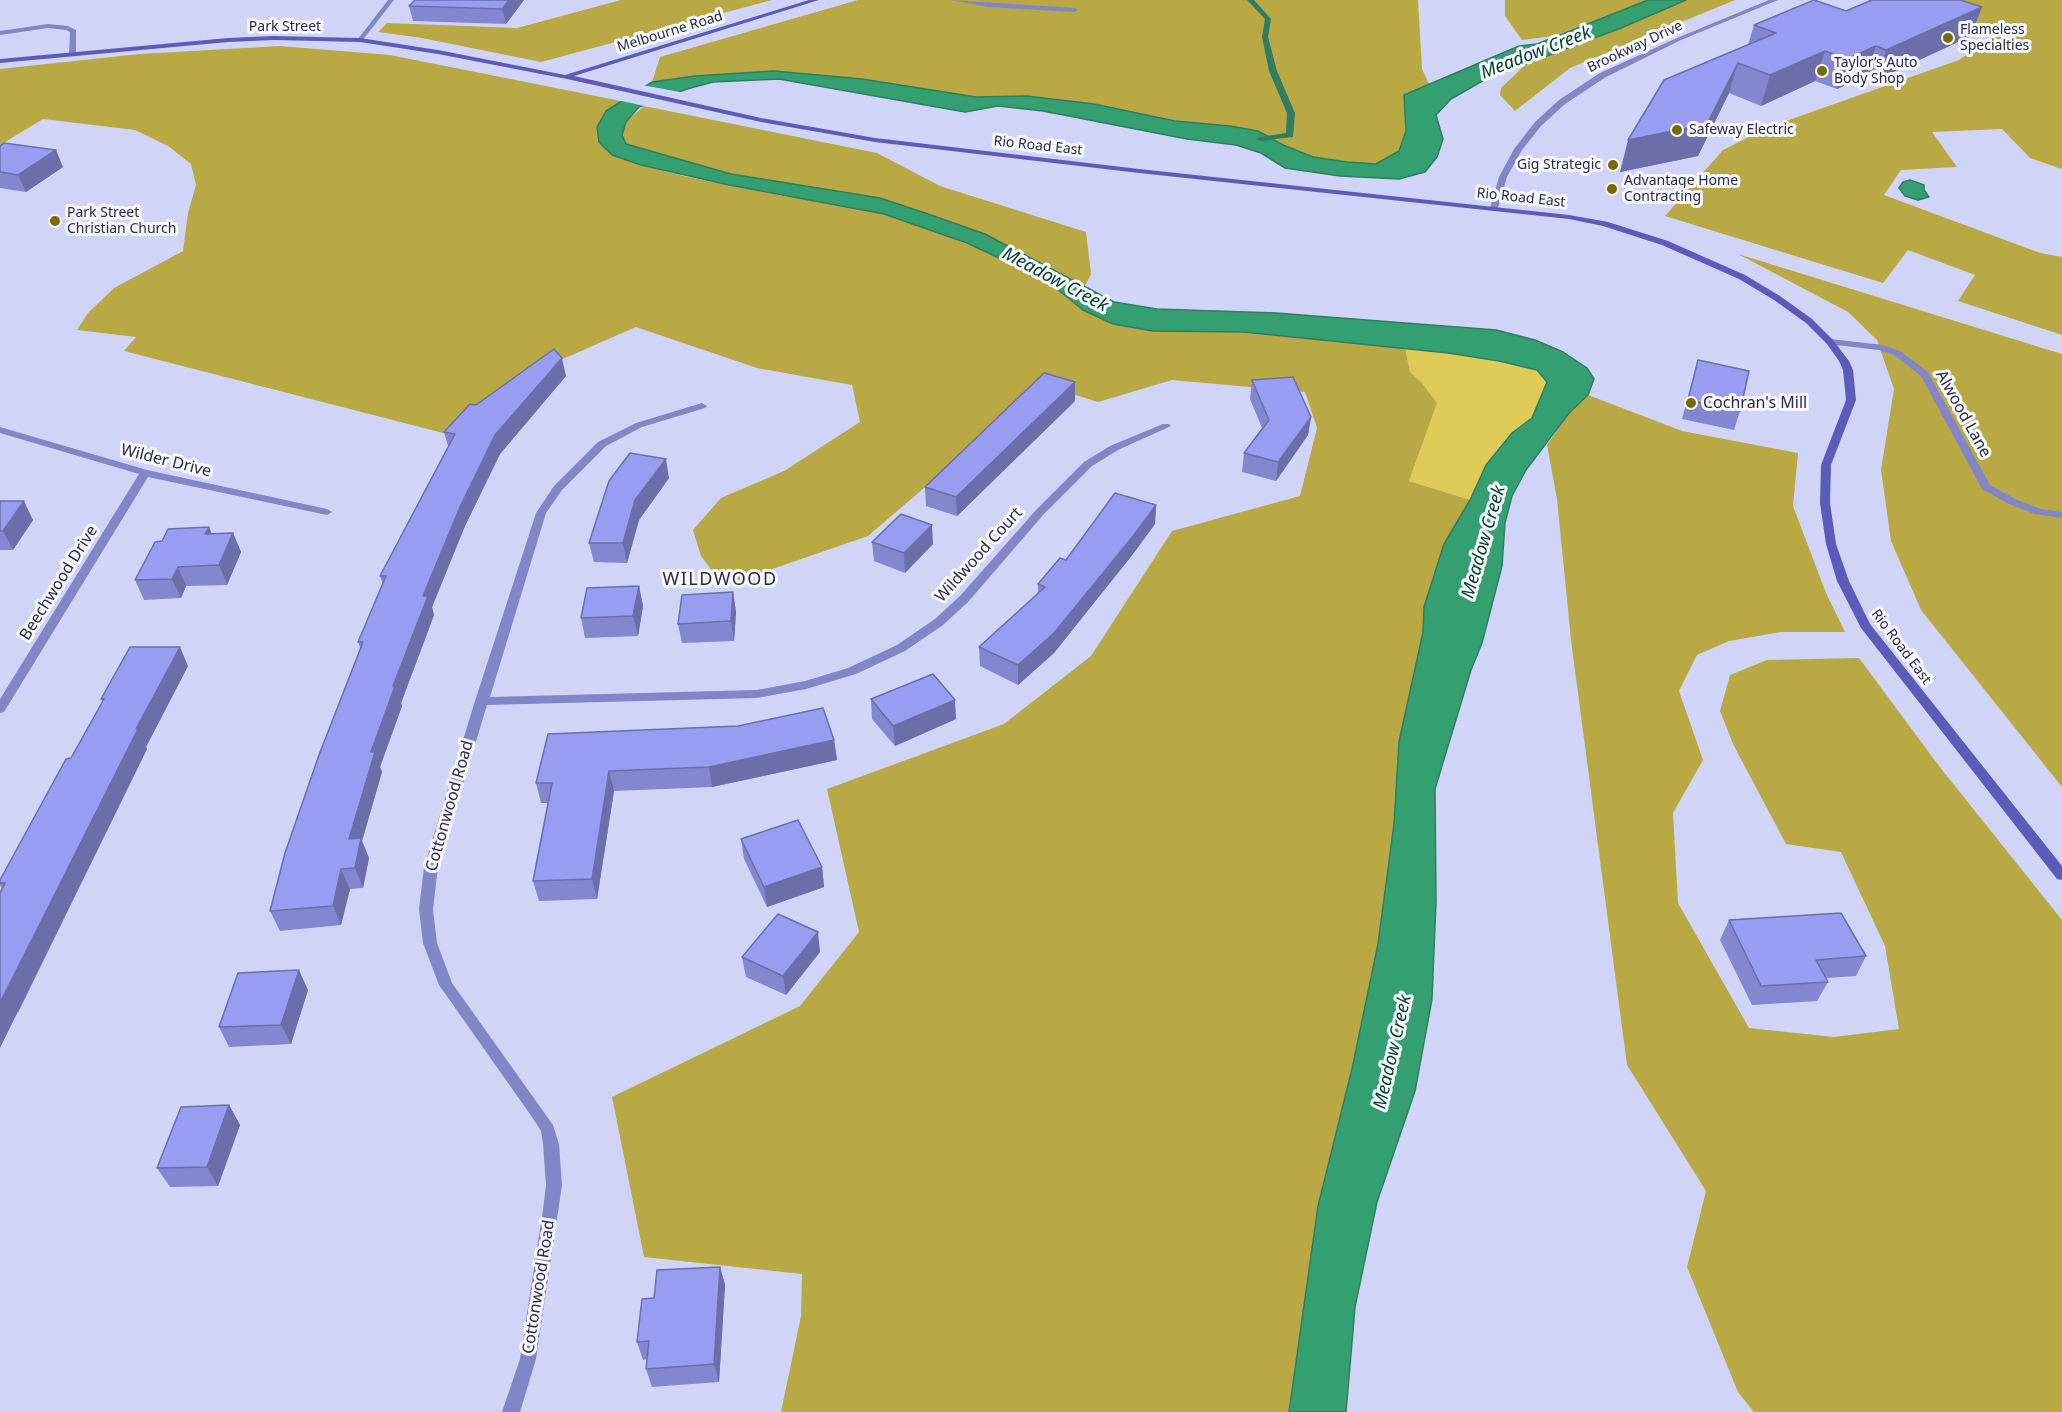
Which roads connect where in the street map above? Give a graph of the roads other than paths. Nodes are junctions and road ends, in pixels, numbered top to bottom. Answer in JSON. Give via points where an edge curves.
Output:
{"nodes":[{"id":1,"x":391,"y":0,"type":"edge"},
{"id":2,"x":816,"y":0,"type":"edge"},
{"id":3,"x":953,"y":0,"type":"edge"},
{"id":4,"x":1775,"y":0,"type":"edge"},
{"id":5,"x":1075,"y":10,"type":"dead end"},
{"id":6,"x":0,"y":33,"type":"edge"},
{"id":7,"x":360,"y":40,"type":"junction"},
{"id":8,"x":73,"y":53,"type":"junction"},
{"id":9,"x":0,"y":61,"type":"edge"},
{"id":10,"x":567,"y":77,"type":"junction"},
{"id":11,"x":1494,"y":208,"type":"junction"},
{"id":12,"x":1830,"y":342,"type":"junction"},
{"id":13,"x":702,"y":406,"type":"dead end"},
{"id":14,"x":1166,"y":426,"type":"dead end"},
{"id":15,"x":0,"y":430,"type":"edge"},
{"id":16,"x":146,"y":473,"type":"junction"},
{"id":17,"x":327,"y":512,"type":"dead end"},
{"id":18,"x":2062,"y":515,"type":"edge"},
{"id":19,"x":481,"y":701,"type":"junction"},
{"id":20,"x":0,"y":709,"type":"edge"},
{"id":21,"x":2062,"y":875,"type":"edge"},
{"id":22,"x":511,"y":1412,"type":"edge"}],
"edges":[{"from":1,"to":7,"type":"street"},
{"from":2,"to":10,"type":"street","name":"Melbourne Road"},
{"from":3,"to":5,"type":"street","via":[[988,6]]},
{"from":4,"to":11,"type":"street","name":"Brookway Drive","via":[[1603,75],[1562,102],[1518,149],[1503,177]]},
{"from":6,"to":8,"type":"street","via":[[48,26],[68,28],[74,31]]},
{"from":7,"to":8,"type":"street","name":"Park Street","via":[[239,39]]},
{"from":7,"to":10,"type":"street","name":"Park Street"},
{"from":8,"to":9,"type":"street","name":"Park Street"},
{"from":10,"to":11,"type":"street","name":"Rio Road East","via":[[724,112],[945,150]]},
{"from":11,"to":12,"type":"street","name":"Rio Road East","via":[[1605,224],[1665,243],[1768,292],[1809,321]]},
{"from":12,"to":18,"type":"street","name":"Alwood Lane","via":[[1880,347],[1897,353],[1925,374],[1986,487],[2039,512]]},
{"from":12,"to":21,"type":"street","name":"Rio Road East","via":[[1848,370],[1851,400],[1826,465],[1825,504],[1842,581],[1865,625]]},
{"from":13,"to":19,"type":"street","name":"Cottonwood Road","via":[[639,425],[602,444],[558,488],[541,513]]},
{"from":14,"to":19,"type":"street","name":"Wildwood Court","via":[[1088,464],[939,622],[901,648],[852,671],[757,694]]},
{"from":15,"to":16,"type":"street","name":"Wilder Drive"},
{"from":16,"to":17,"type":"street","name":"Wilder Drive"},
{"from":16,"to":20,"type":"street","name":"Beechwood Drive"},
{"from":19,"to":22,"type":"street","name":"Cottonwood Road","via":[[431,867],[426,909],[430,943],[446,985],[537,1112],[551,1144],[551,1210],[528,1359]]}]}
